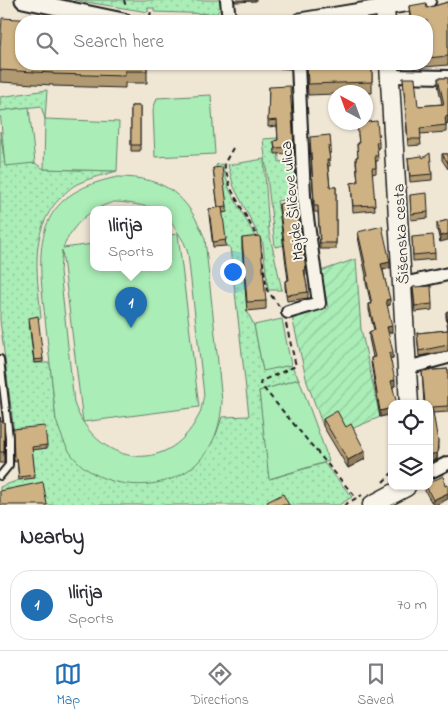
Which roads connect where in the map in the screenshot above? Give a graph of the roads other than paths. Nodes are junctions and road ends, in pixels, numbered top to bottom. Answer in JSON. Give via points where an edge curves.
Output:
{"nodes":[{"id":1,"x":23,"y":0,"type":"edge"},
{"id":2,"x":228,"y":0,"type":"edge"},
{"id":3,"x":428,"y":0,"type":"edge"},
{"id":4,"x":385,"y":10,"type":"edge"},
{"id":5,"x":113,"y":15,"type":"edge"},
{"id":6,"x":229,"y":15,"type":"edge"},
{"id":7,"x":347,"y":15,"type":"edge"},
{"id":8,"x":298,"y":70,"type":"edge"},
{"id":9,"x":390,"y":70,"type":"edge"},
{"id":10,"x":448,"y":76,"type":"edge"},
{"id":11,"x":448,"y":274,"type":"edge"},
{"id":12,"x":403,"y":284,"type":"junction"},
{"id":13,"x":286,"y":316,"type":"road end"},
{"id":14,"x":448,"y":358,"type":"edge"},
{"id":15,"x":0,"y":359,"type":"edge"},
{"id":16,"x":407,"y":368,"type":"junction"},
{"id":17,"x":409,"y":400,"type":"edge"},
{"id":18,"x":448,"y":463,"type":"edge"},
{"id":19,"x":433,"y":470,"type":"edge"},
{"id":20,"x":0,"y":476,"type":"edge"},
{"id":21,"x":393,"y":490,"type":"edge"},
{"id":22,"x":406,"y":490,"type":"edge"},
{"id":23,"x":364,"y":499,"type":"edge"},
{"id":24,"x":404,"y":505,"type":"edge"}],
"edges":[{"from":1,"to":5,"type":"street"},
{"from":2,"to":6,"type":"street"},
{"from":3,"to":4,"type":"street"},
{"from":4,"to":7,"type":"street"},
{"from":8,"to":13,"type":"street","name":"Majde Šilčeve ulica","via":[[304,196],[319,303]]},
{"from":9,"to":10,"type":"street"},
{"from":9,"to":12,"type":"main road","name":"Šišenska cesta"},
{"from":11,"to":12,"type":"street"},
{"from":12,"to":16,"type":"main road","name":"Šišenska cesta"},
{"from":14,"to":16,"type":"street"},
{"from":15,"to":20,"type":"lane","via":[[9,437],[9,465]]},
{"from":16,"to":17,"type":"main road","name":"Šišenska cesta"},
{"from":18,"to":19,"type":"street"},
{"from":21,"to":23,"type":"main road"},
{"from":22,"to":24,"type":"main road"}]}
